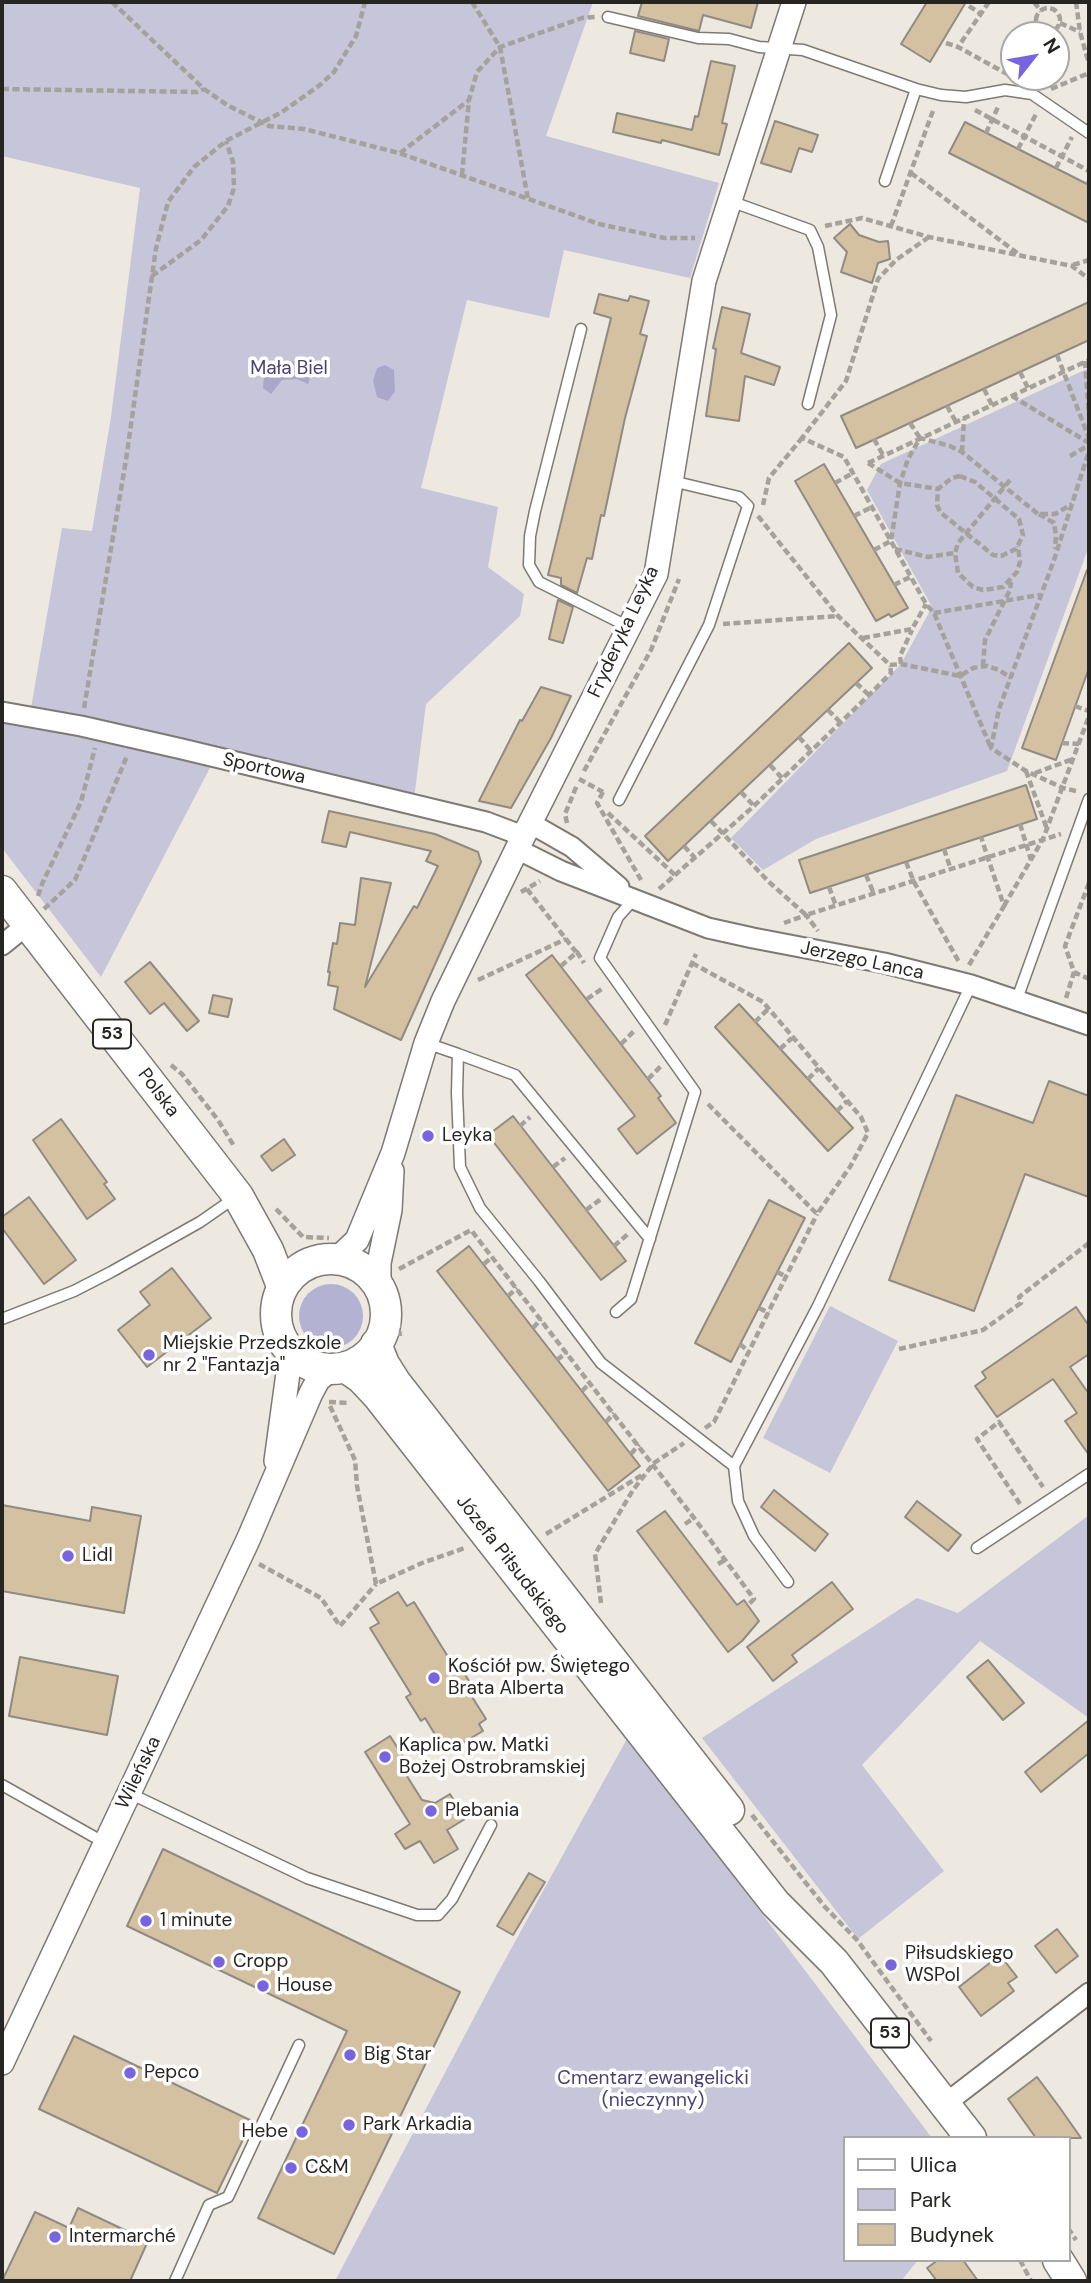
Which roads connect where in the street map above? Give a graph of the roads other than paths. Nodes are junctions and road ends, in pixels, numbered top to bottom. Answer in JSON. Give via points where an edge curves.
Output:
{"nodes":[{"id":1,"x":793,"y":2,"type":"edge"},
{"id":2,"x":608,"y":17,"type":"road end"},
{"id":3,"x":777,"y":49,"type":"junction"},
{"id":4,"x":916,"y":89,"type":"junction"},
{"id":5,"x":1089,"y":133,"type":"edge"},
{"id":6,"x":886,"y":181,"type":"dead end"},
{"id":7,"x":729,"y":201,"type":"junction"},
{"id":8,"x":581,"y":329,"type":"dead end"},
{"id":9,"x":808,"y":404,"type":"dead end"},
{"id":10,"x":672,"y":481,"type":"junction"},
{"id":11,"x":629,"y":627,"type":"junction"},
{"id":12,"x":2,"y":712,"type":"edge"},
{"id":13,"x":1089,"y":797,"type":"edge"},
{"id":14,"x":619,"y":800,"type":"road end"},
{"id":15,"x":523,"y":836,"type":"junction"},
{"id":16,"x":2,"y":891,"type":"edge"},
{"id":17,"x":640,"y":894,"type":"junction"},
{"id":18,"x":35,"y":913,"type":"junction"},
{"id":19,"x":2,"y":945,"type":"edge"},
{"id":20,"x":971,"y":985,"type":"junction"},
{"id":21,"x":1017,"y":999,"type":"junction"},
{"id":22,"x":1089,"y":1025,"type":"edge"},
{"id":23,"x":426,"y":1043,"type":"junction"},
{"id":24,"x":458,"y":1054,"type":"junction"},
{"id":25,"x":393,"y":1153,"type":"junction"},
{"id":26,"x":237,"y":1196,"type":"junction"},
{"id":27,"x":650,"y":1238,"type":"junction"},
{"id":28,"x":324,"y":1261,"type":"junction"},
{"id":29,"x":389,"y":1282,"type":"junction"},
{"id":30,"x":282,"y":1286,"type":"junction"},
{"id":31,"x":616,"y":1312,"type":"dead end"},
{"id":32,"x":2,"y":1319,"type":"edge"},
{"id":33,"x":388,"y":1342,"type":"junction"},
{"id":34,"x":286,"y":1347,"type":"junction"},
{"id":35,"x":338,"y":1368,"type":"junction"},
{"id":36,"x":734,"y":1466,"type":"junction"},
{"id":37,"x":1089,"y":1474,"type":"edge"},
{"id":38,"x":274,"y":1482,"type":"junction"},
{"id":39,"x":977,"y":1548,"type":"dead end"},
{"id":40,"x":788,"y":1581,"type":"dead end"},
{"id":41,"x":2,"y":1784,"type":"edge"},
{"id":42,"x":128,"y":1793,"type":"junction"},
{"id":43,"x":491,"y":1825,"type":"dead end"},
{"id":44,"x":105,"y":1843,"type":"junction"},
{"id":45,"x":834,"y":1962,"type":"junction"},
{"id":46,"x":1089,"y":1993,"type":"edge"},
{"id":47,"x":299,"y":2045,"type":"dead end"},
{"id":48,"x":2,"y":2063,"type":"edge"},
{"id":49,"x":945,"y":2104,"type":"junction"},
{"id":50,"x":969,"y":2136,"type":"edge"},
{"id":51,"x":1059,"y":2262,"type":"edge"},
{"id":52,"x":175,"y":2281,"type":"edge"},
{"id":53,"x":1071,"y":2281,"type":"edge"}],
"edges":[{"from":1,"to":3,"type":"street","name":"Fryderyka Leyka"},
{"from":2,"to":3,"type":"lane","via":[[698,38]]},
{"from":3,"to":4,"type":"lane","via":[[803,50]]},
{"from":3,"to":7,"type":"street","name":"Fryderyka Leyka"},
{"from":4,"to":5,"type":"lane","via":[[966,97],[1005,90],[1032,94]]},
{"from":4,"to":6,"type":"lane"},
{"from":7,"to":9,"type":"lane","via":[[810,230],[818,247],[831,315]]},
{"from":7,"to":10,"type":"street","name":"Fryderyka Leyka","via":[[707,240]]},
{"from":8,"to":11,"type":"lane","via":[[535,511],[528,565],[539,582]]},
{"from":10,"to":11,"type":"street","name":"Fryderyka Leyka","via":[[656,574]]},
{"from":10,"to":14,"type":"lane","via":[[739,497],[748,506],[709,625]]},
{"from":11,"to":15,"type":"street","name":"Fryderyka Leyka"},
{"from":12,"to":15,"type":"street","name":"Sportowa","via":[[81,726],[486,822]]},
{"from":13,"to":21,"type":"lane"},
{"from":15,"to":17,"type":"street","name":"Jerzego Lanca","via":[[572,848]]},
{"from":15,"to":17,"type":"street","name":"Jerzego Lanca","via":[[561,871]]},
{"from":15,"to":23,"type":"street","name":"Fryderyka Leyka"},
{"from":16,"to":18,"type":"main road","name":"Polska","number":"53"},
{"from":17,"to":20,"type":"street","name":"Jerzego Lanca","via":[[708,928]]},
{"from":17,"to":27,"type":"lane","via":[[618,917],[600,957],[695,1092]]},
{"from":18,"to":19,"type":"street"},
{"from":18,"to":26,"type":"main road","name":"Polska","number":"53"},
{"from":20,"to":21,"type":"street","name":"Jerzego Lanca"},
{"from":20,"to":36,"type":"lane","via":[[818,1306]]},
{"from":21,"to":22,"type":"street","name":"Jerzego Lanca"},
{"from":23,"to":24,"type":"lane"},
{"from":23,"to":25,"type":"street","name":"Fryderyka Leyka"},
{"from":24,"to":27,"type":"lane","via":[[515,1074]]},
{"from":24,"to":36,"type":"lane","via":[[460,1167],[480,1208],[600,1363]]},
{"from":25,"to":28,"type":"street","name":"Fryderyka Leyka","via":[[357,1240]]},
{"from":25,"to":29,"type":"street","name":"Fryderyka Leyka","via":[[390,1210],[379,1263]]},
{"from":26,"to":28,"type":"main road","name":"Polska","number":"53"},
{"from":26,"to":30,"type":"main road","name":"Polska","number":"53","via":[[268,1250]]},
{"from":26,"to":32,"type":"lane","via":[[111,1272]]},
{"from":27,"to":31,"type":"lane","via":[[631,1299]]},
{"from":28,"to":29,"type":"main road","number":"53","via":[[361,1268]]},
{"from":28,"to":30,"type":"main road","via":[[300,1267]]},
{"from":29,"to":33,"type":"main road","via":[[382,1331]]},
{"from":30,"to":34,"type":"main road","via":[[276,1319]]},
{"from":33,"to":35,"type":"main road"},
{"from":33,"to":45,"type":"main road","name":"Józefa Piłsudskiego","number":"53","via":[[384,1364],[396,1383],[793,1892]]},
{"from":34,"to":35,"type":"main road","number":"53","via":[[306,1363]]},
{"from":34,"to":38,"type":"street","name":"Wileńska","via":[[289,1366]]},
{"from":35,"to":38,"type":"street","name":"Wileńska","via":[[318,1380]]},
{"from":35,"to":45,"type":"main road","name":"Józefa Piłsudskiego","number":"53","via":[[361,1378],[394,1416],[775,1903]]},
{"from":36,"to":40,"type":"lane","via":[[738,1501],[754,1536]]},
{"from":37,"to":39,"type":"lane"},
{"from":38,"to":42,"type":"street","name":"Wileńska"},
{"from":41,"to":44,"type":"lane"},
{"from":42,"to":43,"type":"lane","via":[[307,1878],[417,1915],[438,1915],[452,1899]]},
{"from":42,"to":44,"type":"street","name":"Wileńska"},
{"from":44,"to":48,"type":"street","name":"Wileńska"},
{"from":45,"to":49,"type":"main road","name":"Józefa Piłsudskiego","number":"53"},
{"from":46,"to":49,"type":"street"},
{"from":47,"to":52,"type":"lane","via":[[228,2197],[209,2205]]},
{"from":49,"to":50,"type":"main road","name":"Józefa Piłsudskiego","number":"53"},
{"from":51,"to":53,"type":"main road"}]}
